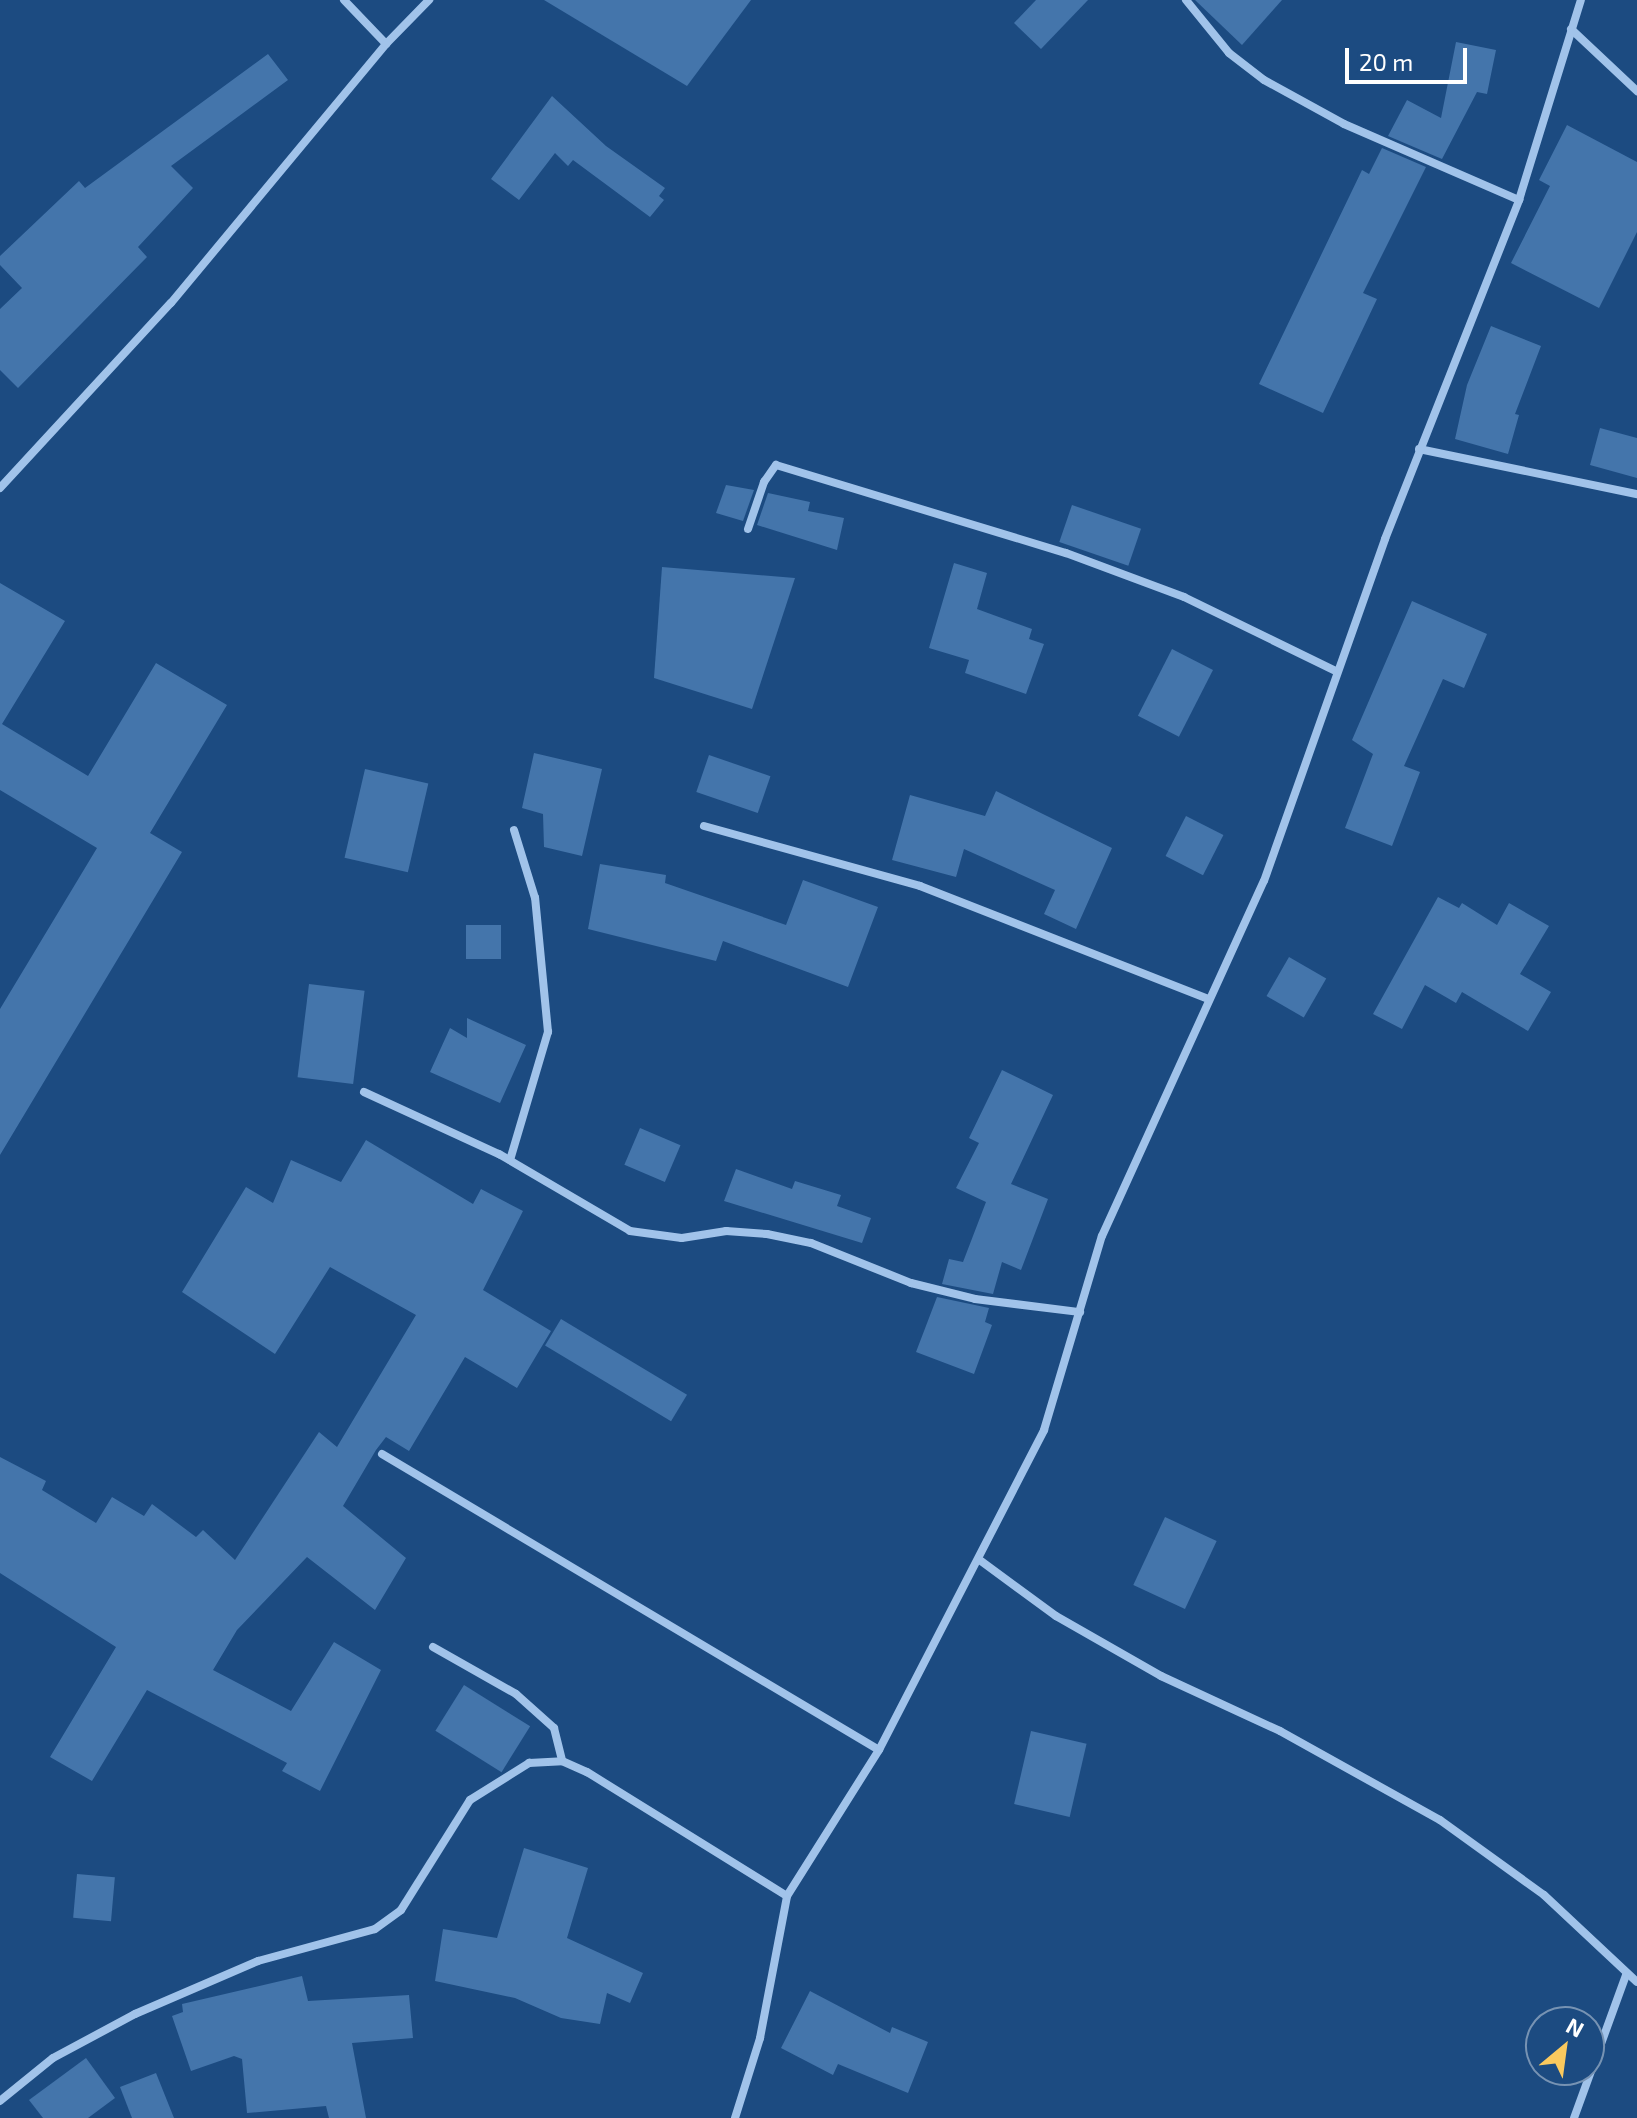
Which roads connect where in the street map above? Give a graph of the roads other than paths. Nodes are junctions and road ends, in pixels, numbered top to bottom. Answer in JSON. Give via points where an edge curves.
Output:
{"nodes":[{"id":1,"x":344,"y":0,"type":"edge"},
{"id":2,"x":429,"y":0,"type":"edge"},
{"id":3,"x":1186,"y":0,"type":"edge"},
{"id":4,"x":1581,"y":0,"type":"edge"},
{"id":5,"x":1571,"y":29,"type":"junction"},
{"id":6,"x":386,"y":44,"type":"junction"},
{"id":7,"x":1637,"y":91,"type":"edge"},
{"id":8,"x":1519,"y":200,"type":"junction"},
{"id":9,"x":1419,"y":449,"type":"junction"},
{"id":10,"x":0,"y":488,"type":"edge"},
{"id":11,"x":1637,"y":494,"type":"edge"},
{"id":12,"x":748,"y":529,"type":"dead end"},
{"id":13,"x":1336,"y":671,"type":"junction"},
{"id":14,"x":704,"y":826,"type":"dead end"},
{"id":15,"x":514,"y":830,"type":"dead end"},
{"id":16,"x":1208,"y":999,"type":"junction"},
{"id":17,"x":364,"y":1092,"type":"dead end"},
{"id":18,"x":510,"y":1160,"type":"junction"},
{"id":19,"x":1080,"y":1312,"type":"junction"},
{"id":20,"x":382,"y":1454,"type":"dead end"},
{"id":21,"x":981,"y":1561,"type":"junction"},
{"id":22,"x":433,"y":1647,"type":"dead end"},
{"id":23,"x":879,"y":1750,"type":"junction"},
{"id":24,"x":562,"y":1761,"type":"junction"},
{"id":25,"x":787,"y":1896,"type":"junction"},
{"id":26,"x":1626,"y":1975,"type":"junction"},
{"id":27,"x":1637,"y":1982,"type":"edge"},
{"id":28,"x":0,"y":2101,"type":"edge"},
{"id":29,"x":735,"y":2118,"type":"edge"},
{"id":30,"x":1574,"y":2118,"type":"edge"}],
"edges":[{"from":1,"to":6,"type":"street"},
{"from":2,"to":6,"type":"street"},
{"from":3,"to":8,"type":"street","via":[[1229,53],[1264,80],[1344,124]]},
{"from":4,"to":5,"type":"street"},
{"from":5,"to":7,"type":"street"},
{"from":5,"to":8,"type":"street"},
{"from":6,"to":10,"type":"street","via":[[171,303]]},
{"from":8,"to":9,"type":"street"},
{"from":9,"to":11,"type":"street"},
{"from":9,"to":13,"type":"street"},
{"from":12,"to":13,"type":"street","via":[[764,482],[776,465],[1066,553],[1184,597]]},
{"from":13,"to":16,"type":"street","via":[[1264,881]]},
{"from":14,"to":16,"type":"street","via":[[920,886]]},
{"from":15,"to":18,"type":"street","via":[[535,898],[548,1032]]},
{"from":16,"to":19,"type":"street","via":[[1102,1236]]},
{"from":17,"to":18,"type":"street"},
{"from":18,"to":19,"type":"street","via":[[630,1231],[682,1238],[726,1231],[767,1234],[811,1243],[911,1283],[975,1299]]},
{"from":19,"to":21,"type":"street","via":[[1044,1430]]},
{"from":20,"to":23,"type":"street"},
{"from":21,"to":23,"type":"street"},
{"from":21,"to":26,"type":"street","via":[[1056,1616],[1161,1676],[1280,1731],[1440,1820],[1544,1895]]},
{"from":22,"to":24,"type":"street","via":[[516,1694],[554,1728]]},
{"from":23,"to":25,"type":"street"},
{"from":24,"to":25,"type":"street"},
{"from":24,"to":28,"type":"street","via":[[529,1763],[470,1800],[401,1910],[375,1929],[258,1961],[135,2014],[53,2058]]},
{"from":25,"to":29,"type":"street","via":[[760,2038]]},
{"from":26,"to":27,"type":"street"},
{"from":26,"to":30,"type":"street"}]}
